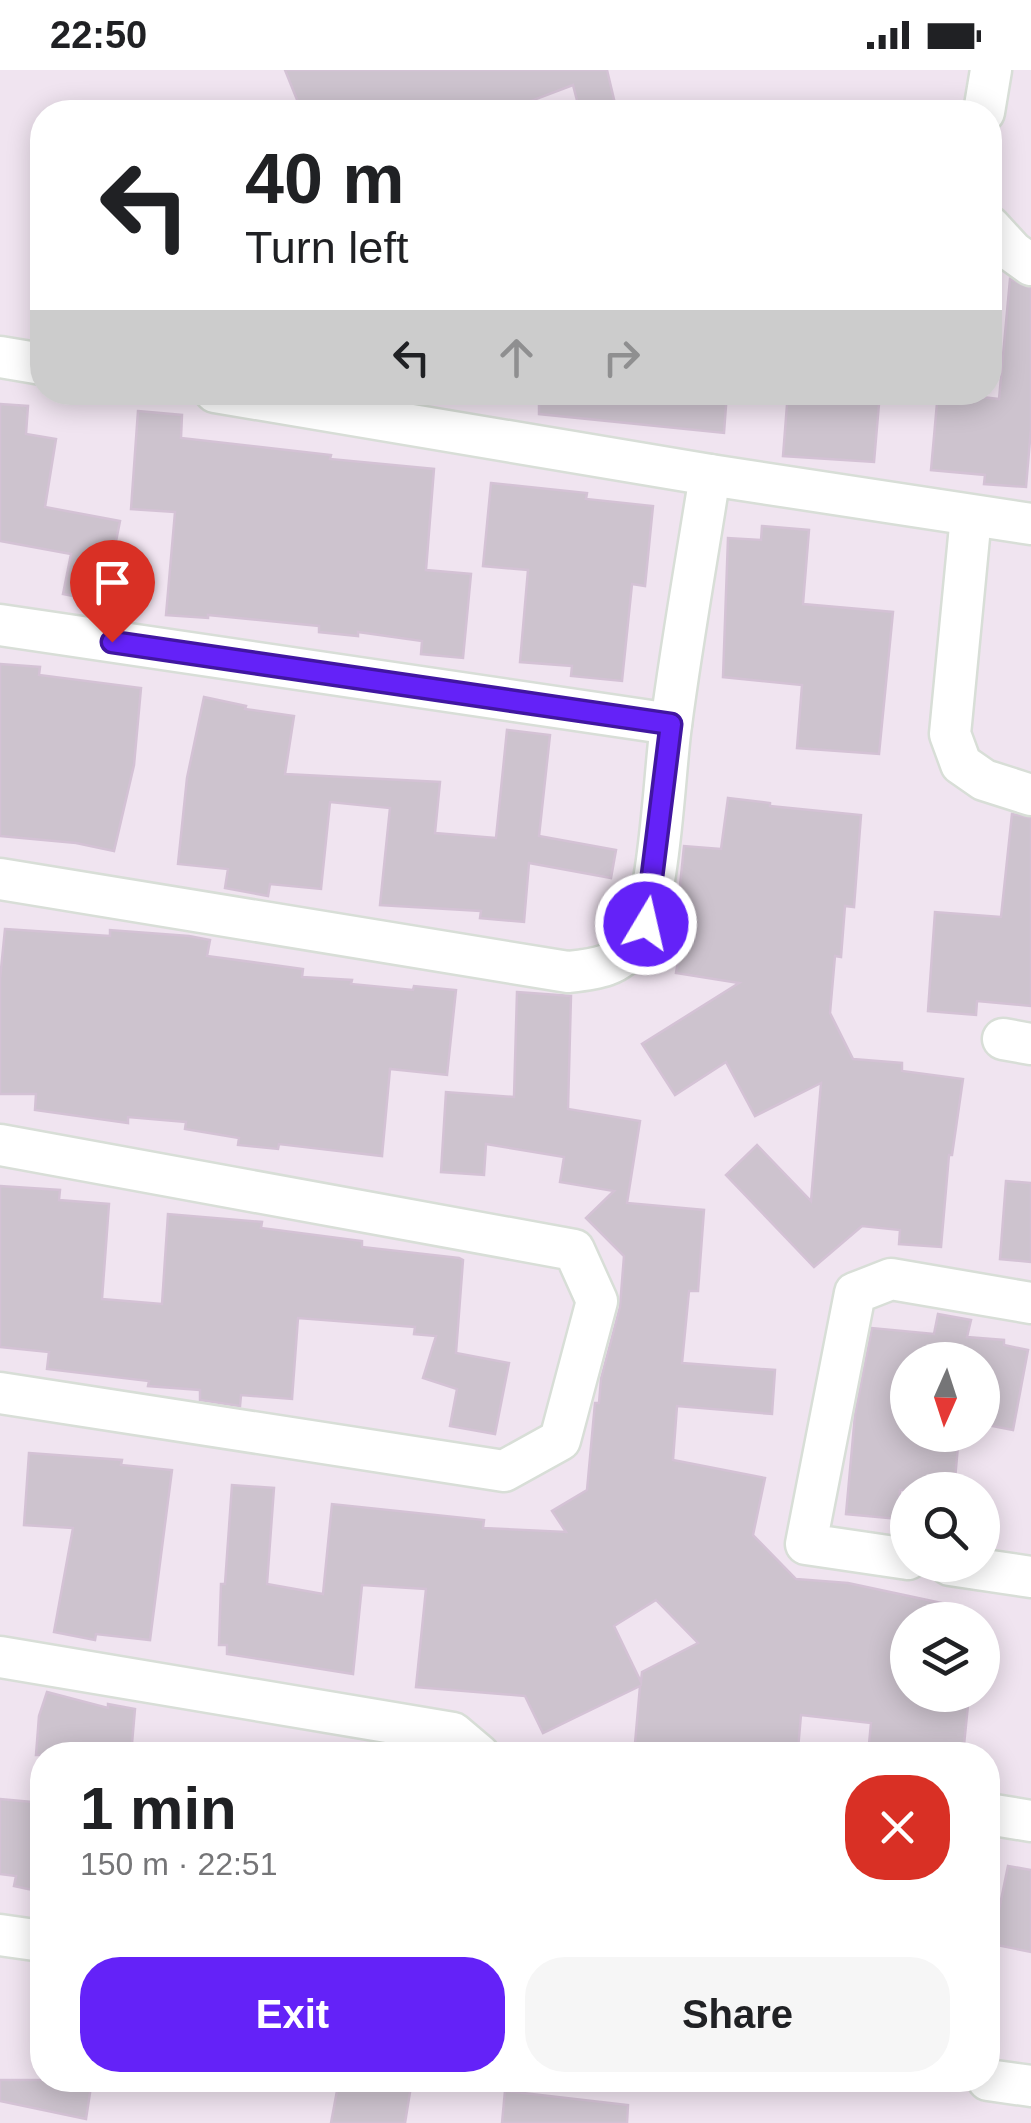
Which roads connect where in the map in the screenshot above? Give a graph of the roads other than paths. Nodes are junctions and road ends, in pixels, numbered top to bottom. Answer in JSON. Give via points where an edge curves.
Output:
{"nodes":[{"id":1,"x":990,"y":70,"type":"edge"},
{"id":2,"x":986,"y":100,"type":"edge"},
{"id":3,"x":1002,"y":240,"type":"edge"},
{"id":4,"x":1031,"y":264,"type":"edge"},
{"id":5,"x":0,"y":357,"type":"edge"},
{"id":6,"x":30,"y":362,"type":"edge"},
{"id":7,"x":292,"y":405,"type":"edge"},
{"id":8,"x":710,"y":475,"type":"junction"},
{"id":9,"x":971,"y":516,"type":"junction"},
{"id":10,"x":1031,"y":524,"type":"edge"},
{"id":11,"x":0,"y":625,"type":"edge"},
{"id":12,"x":671,"y":724,"type":"junction"},
{"id":13,"x":1031,"y":795,"type":"edge"},
{"id":14,"x":0,"y":879,"type":"edge"},
{"id":15,"x":0,"y":1145,"type":"edge"},
{"id":16,"x":1031,"y":1302,"type":"edge"},
{"id":17,"x":0,"y":1393,"type":"edge"},
{"id":18,"x":890,"y":1556,"type":"edge"},
{"id":19,"x":1000,"y":1572,"type":"edge"},
{"id":20,"x":1031,"y":1577,"type":"edge"},
{"id":21,"x":0,"y":1658,"type":"edge"},
{"id":22,"x":464,"y":1742,"type":"edge"},
{"id":23,"x":1000,"y":1816,"type":"edge"},
{"id":24,"x":1031,"y":1820,"type":"edge"},
{"id":25,"x":0,"y":1935,"type":"edge"},
{"id":26,"x":30,"y":1939,"type":"edge"},
{"id":27,"x":1000,"y":2082,"type":"edge"},
{"id":28,"x":1031,"y":2086,"type":"edge"}],
"edges":[{"from":1,"to":2,"type":"street"},
{"from":3,"to":4,"type":"street"},
{"from":5,"to":6,"type":"street"},
{"from":7,"to":8,"type":"street"},
{"from":8,"to":9,"type":"street"},
{"from":8,"to":12,"type":"street"},
{"from":9,"to":10,"type":"street"},
{"from":9,"to":13,"type":"street","via":[[950,734],[961,764],[984,780]]},
{"from":11,"to":12,"type":"street"},
{"from":12,"to":14,"type":"street","via":[[646,924],[622,958],[605,968],[568,972]]},
{"from":15,"to":17,"type":"street","via":[[574,1250],[597,1302],[560,1440],[504,1470]]},
{"from":16,"to":18,"type":"street","via":[[891,1279],[856,1293],[806,1544]]},
{"from":19,"to":20,"type":"street"},
{"from":21,"to":22,"type":"street","via":[[453,1733]]},
{"from":23,"to":24,"type":"street"},
{"from":25,"to":26,"type":"street"},
{"from":27,"to":28,"type":"street"}]}
